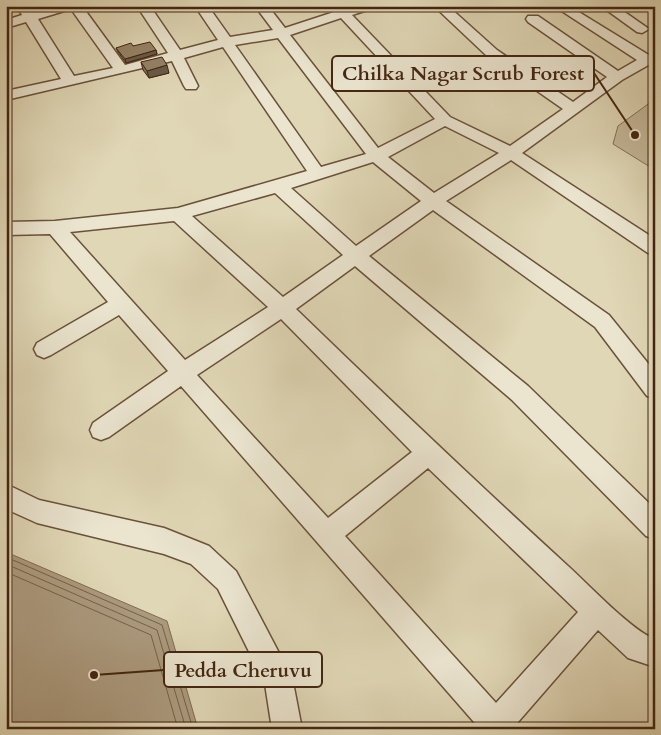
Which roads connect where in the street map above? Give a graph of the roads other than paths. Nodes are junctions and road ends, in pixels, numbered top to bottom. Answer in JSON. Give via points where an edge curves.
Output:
{"nodes":[{"id":1,"x":67,"y":6,"type":"edge"},
{"id":2,"x":75,"y":6,"type":"edge"},
{"id":3,"x":143,"y":6,"type":"edge"},
{"id":4,"x":201,"y":6,"type":"edge"},
{"id":5,"x":261,"y":6,"type":"edge"},
{"id":6,"x":366,"y":6,"type":"edge"},
{"id":7,"x":440,"y":6,"type":"edge"},
{"id":8,"x":560,"y":6,"type":"edge"},
{"id":9,"x":607,"y":6,"type":"edge"},
{"id":10,"x":340,"y":10,"type":"edge"},
{"id":11,"x":26,"y":12,"type":"edge"},
{"id":12,"x":533,"y":19,"type":"dead end"},
{"id":13,"x":6,"y":24,"type":"edge"},
{"id":14,"x":642,"y":29,"type":"dead end"},
{"id":15,"x":282,"y":33,"type":"junction"},
{"id":16,"x":227,"y":42,"type":"junction"},
{"id":17,"x":176,"y":55,"type":"junction"},
{"id":18,"x":122,"y":70,"type":"junction"},
{"id":19,"x":617,"y":77,"type":"junction"},
{"id":20,"x":70,"y":82,"type":"junction"},
{"id":21,"x":191,"y":86,"type":"dead end"},
{"id":22,"x":6,"y":96,"type":"edge"},
{"id":23,"x":572,"y":109,"type":"junction"},
{"id":24,"x":445,"y":120,"type":"junction"},
{"id":25,"x":511,"y":153,"type":"junction"},
{"id":26,"x":376,"y":156,"type":"junction"},
{"id":27,"x":317,"y":174,"type":"junction"},
{"id":28,"x":278,"y":186,"type":"junction"},
{"id":29,"x":433,"y":201,"type":"junction"},
{"id":30,"x":178,"y":214,"type":"junction"},
{"id":31,"x":55,"y":227,"type":"junction"},
{"id":32,"x":6,"y":229,"type":"edge"},
{"id":33,"x":655,"y":248,"type":"edge"},
{"id":34,"x":356,"y":256,"type":"junction"},
{"id":35,"x":121,"y":304,"type":"junction"},
{"id":36,"x":282,"y":308,"type":"junction"},
{"id":37,"x":44,"y":349,"type":"dead end"},
{"id":38,"x":181,"y":374,"type":"junction"},
{"id":39,"x":655,"y":389,"type":"edge"},
{"id":40,"x":101,"y":430,"type":"dead end"},
{"id":41,"x":429,"y":453,"type":"junction"},
{"id":42,"x":6,"y":496,"type":"edge"},
{"id":43,"x":655,"y":527,"type":"edge"},
{"id":44,"x":328,"y":534,"type":"junction"},
{"id":45,"x":597,"y":611,"type":"junction"},
{"id":46,"x":655,"y":653,"type":"edge"},
{"id":47,"x":288,"y":729,"type":"edge"}],
"edges":[{"from":1,"to":11,"type":"street"},
{"from":2,"to":18,"type":"street"},
{"from":3,"to":17,"type":"street"},
{"from":4,"to":16,"type":"street"},
{"from":5,"to":15,"type":"street"},
{"from":6,"to":10,"type":"street"},
{"from":7,"to":23,"type":"street","via":[[492,53]]},
{"from":8,"to":19,"type":"street","via":[[647,60]]},
{"from":9,"to":14,"type":"street"},
{"from":10,"to":15,"type":"street"},
{"from":10,"to":24,"type":"street"},
{"from":11,"to":13,"type":"street"},
{"from":11,"to":20,"type":"street"},
{"from":12,"to":19,"type":"street"},
{"from":15,"to":16,"type":"street"},
{"from":15,"to":26,"type":"street"},
{"from":16,"to":17,"type":"street"},
{"from":16,"to":27,"type":"street"},
{"from":17,"to":18,"type":"street"},
{"from":17,"to":21,"type":"street"},
{"from":18,"to":20,"type":"street"},
{"from":19,"to":23,"type":"street"},
{"from":20,"to":22,"type":"street"},
{"from":23,"to":25,"type":"street"},
{"from":24,"to":25,"type":"street"},
{"from":24,"to":26,"type":"street"},
{"from":25,"to":29,"type":"street"},
{"from":25,"to":33,"type":"street"},
{"from":26,"to":27,"type":"street"},
{"from":26,"to":29,"type":"street"},
{"from":27,"to":28,"type":"street"},
{"from":28,"to":30,"type":"street"},
{"from":28,"to":34,"type":"street"},
{"from":29,"to":34,"type":"street"},
{"from":29,"to":39,"type":"street","via":[[602,321]]},
{"from":30,"to":31,"type":"street"},
{"from":30,"to":36,"type":"street"},
{"from":31,"to":32,"type":"street"},
{"from":31,"to":35,"type":"street"},
{"from":34,"to":36,"type":"street"},
{"from":34,"to":43,"type":"street","via":[[520,393]]},
{"from":35,"to":37,"type":"street"},
{"from":35,"to":38,"type":"street"},
{"from":36,"to":38,"type":"street"},
{"from":36,"to":41,"type":"street"},
{"from":38,"to":40,"type":"street"},
{"from":38,"to":44,"type":"street"},
{"from":41,"to":44,"type":"street"},
{"from":41,"to":45,"type":"street"},
{"from":42,"to":47,"type":"street","via":[[38,510],[164,541],[200,555],[227,580],[279,682]]},
{"from":44,"to":45,"type":"street","via":[[496,725]]},
{"from":45,"to":46,"type":"street","via":[[638,648]]}]}
